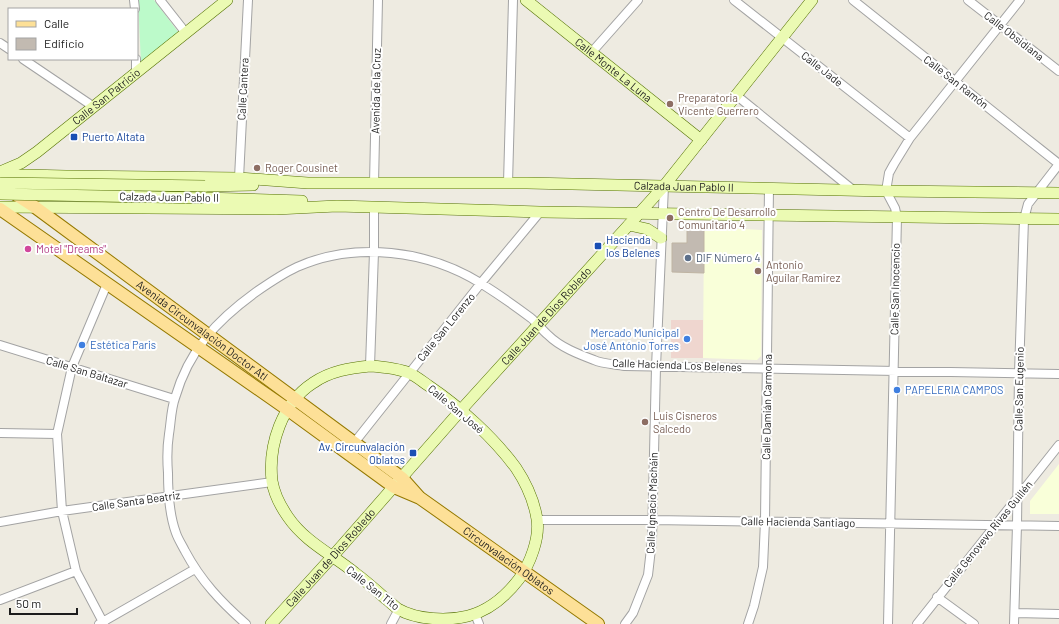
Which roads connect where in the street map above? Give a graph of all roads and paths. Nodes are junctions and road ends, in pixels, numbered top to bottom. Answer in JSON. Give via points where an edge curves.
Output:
{"nodes":[{"id":1,"x":160,"y":0,"type":"edge"},
{"id":2,"x":227,"y":0,"type":"edge"},
{"id":3,"x":248,"y":0,"type":"edge"},
{"id":4,"x":378,"y":0,"type":"edge"},
{"id":5,"x":513,"y":0,"type":"edge"},
{"id":6,"x":526,"y":0,"type":"edge"},
{"id":7,"x":638,"y":0,"type":"edge"},
{"id":8,"x":734,"y":0,"type":"edge"},
{"id":9,"x":812,"y":0,"type":"edge"},
{"id":10,"x":853,"y":0,"type":"edge"},
{"id":11,"x":968,"y":0,"type":"edge"},
{"id":12,"x":1020,"y":0,"type":"edge"},
{"id":13,"x":1000,"y":25,"type":"junction"},
{"id":14,"x":186,"y":33,"type":"junction"},
{"id":15,"x":782,"y":38,"type":"junction"},
{"id":16,"x":591,"y":52,"type":"junction"},
{"id":17,"x":24,"y":60,"type":"edge"},
{"id":18,"x":136,"y":60,"type":"edge"},
{"id":19,"x":1059,"y":72,"type":"edge"},
{"id":20,"x":136,"y":73,"type":"junction"},
{"id":21,"x":955,"y":81,"type":"junction"},
{"id":22,"x":736,"y":95,"type":"junction"},
{"id":23,"x":94,"y":107,"type":"junction"},
{"id":24,"x":910,"y":138,"type":"junction"},
{"id":25,"x":701,"y":140,"type":"junction"},
{"id":26,"x":1059,"y":164,"type":"edge"},
{"id":27,"x":0,"y":172,"type":"edge"},
{"id":28,"x":0,"y":176,"type":"edge"},
{"id":29,"x":66,"y":176,"type":"junction"},
{"id":30,"x":239,"y":178,"type":"junction"},
{"id":31,"x":0,"y":183,"type":"edge"},
{"id":32,"x":308,"y":183,"type":"junction"},
{"id":33,"x":374,"y":183,"type":"junction"},
{"id":34,"x":508,"y":184,"type":"junction"},
{"id":35,"x":664,"y":186,"type":"junction"},
{"id":36,"x":769,"y":188,"type":"junction"},
{"id":37,"x":853,"y":190,"type":"junction"},
{"id":38,"x":886,"y":191,"type":"junction"},
{"id":39,"x":1037,"y":192,"type":"junction"},
{"id":40,"x":1059,"y":193,"type":"edge"},
{"id":41,"x":0,"y":194,"type":"edge"},
{"id":42,"x":337,"y":206,"type":"junction"},
{"id":43,"x":35,"y":207,"type":"junction"},
{"id":44,"x":65,"y":207,"type":"junction"},
{"id":45,"x":374,"y":207,"type":"junction"},
{"id":46,"x":0,"y":208,"type":"edge"},
{"id":47,"x":540,"y":212,"type":"junction"},
{"id":48,"x":640,"y":213,"type":"junction"},
{"id":49,"x":662,"y":214,"type":"junction"},
{"id":50,"x":769,"y":216,"type":"junction"},
{"id":51,"x":897,"y":217,"type":"junction"},
{"id":52,"x":1024,"y":219,"type":"junction"},
{"id":53,"x":1059,"y":219,"type":"edge"},
{"id":54,"x":629,"y":225,"type":"junction"},
{"id":55,"x":661,"y":238,"type":"junction"},
{"id":56,"x":374,"y":252,"type":"junction"},
{"id":57,"x":481,"y":283,"type":"junction"},
{"id":58,"x":107,"y":284,"type":"junction"},
{"id":59,"x":538,"y":326,"type":"junction"},
{"id":60,"x":208,"y":335,"type":"junction"},
{"id":61,"x":0,"y":345,"type":"edge"},
{"id":62,"x":197,"y":348,"type":"junction"},
{"id":63,"x":370,"y":366,"type":"junction"},
{"id":64,"x":72,"y":367,"type":"junction"},
{"id":65,"x":656,"y":367,"type":"junction"},
{"id":66,"x":767,"y":368,"type":"junction"},
{"id":67,"x":893,"y":370,"type":"junction"},
{"id":68,"x":409,"y":373,"type":"junction"},
{"id":69,"x":1019,"y":373,"type":"junction"},
{"id":70,"x":1059,"y":374,"type":"edge"},
{"id":71,"x":174,"y":399,"type":"junction"},
{"id":72,"x":295,"y":399,"type":"junction"},
{"id":73,"x":287,"y":409,"type":"junction"},
{"id":74,"x":461,"y":410,"type":"junction"},
{"id":75,"x":0,"y":433,"type":"edge"},
{"id":76,"x":57,"y":434,"type":"junction"},
{"id":77,"x":354,"y":443,"type":"junction"},
{"id":78,"x":1059,"y":444,"type":"edge"},
{"id":79,"x":272,"y":482,"type":"junction"},
{"id":80,"x":398,"y":482,"type":"junction"},
{"id":81,"x":168,"y":496,"type":"junction"},
{"id":82,"x":1018,"y":496,"type":"junction"},
{"id":83,"x":62,"y":512,"type":"junction"},
{"id":84,"x":538,"y":520,"type":"junction"},
{"id":85,"x":653,"y":520,"type":"junction"},
{"id":86,"x":765,"y":521,"type":"junction"},
{"id":87,"x":0,"y":522,"type":"edge"},
{"id":88,"x":891,"y":523,"type":"junction"},
{"id":89,"x":995,"y":525,"type":"junction"},
{"id":90,"x":1017,"y":525,"type":"junction"},
{"id":91,"x":1059,"y":526,"type":"edge"},
{"id":92,"x":332,"y":557,"type":"junction"},
{"id":93,"x":195,"y":569,"type":"junction"},
{"id":94,"x":76,"y":571,"type":"junction"},
{"id":95,"x":524,"y":572,"type":"junction"},
{"id":96,"x":937,"y":597,"type":"junction"},
{"id":97,"x":0,"y":600,"type":"edge"},
{"id":98,"x":399,"y":609,"type":"junction"},
{"id":99,"x":1015,"y":614,"type":"junction"},
{"id":100,"x":1059,"y":614,"type":"edge"},
{"id":101,"x":477,"y":619,"type":"edge"},
{"id":102,"x":102,"y":623,"type":"edge"},
{"id":103,"x":246,"y":624,"type":"edge"},
{"id":104,"x":271,"y":624,"type":"edge"},
{"id":105,"x":391,"y":624,"type":"edge"},
{"id":106,"x":598,"y":624,"type":"edge"},
{"id":107,"x":625,"y":624,"type":"edge"},
{"id":108,"x":748,"y":624,"type":"edge"},
{"id":109,"x":888,"y":624,"type":"edge"},
{"id":110,"x":916,"y":624,"type":"edge"},
{"id":111,"x":974,"y":624,"type":"edge"},
{"id":112,"x":1014,"y":624,"type":"edge"}],
"edges":[{"from":1,"to":14,"type":"street"},
{"from":2,"to":14,"type":"street","name":"Calle San Patricio"},
{"from":3,"to":30,"type":"street","name":"Calle Cantera"},
{"from":4,"to":33,"type":"street","name":"Avenida de la Cruz"},
{"from":5,"to":34,"type":"street"},
{"from":6,"to":16,"type":"street","name":"Calle Monte La Luna"},
{"from":7,"to":16,"type":"street"},
{"from":8,"to":15,"type":"street","name":"Calle Jade"},
{"from":9,"to":15,"type":"street","name":"Calle Juan de Dios Robledo"},
{"from":10,"to":21,"type":"street","name":"Calle San Ramón"},
{"from":11,"to":13,"type":"street","name":"Calle Obsidiana"},
{"from":12,"to":13,"type":"street"},
{"from":13,"to":19,"type":"street","name":"Calle Obsidiana"},
{"from":13,"to":21,"type":"street"},
{"from":14,"to":20,"type":"street","name":"Calle San Patricio"},
{"from":15,"to":22,"type":"street","name":"Calle Juan de Dios Robledo"},
{"from":15,"to":24,"type":"street","name":"Calle Jade"},
{"from":16,"to":25,"type":"street","name":"Calle Monte La Luna"},
{"from":17,"to":23,"type":"street"},
{"from":18,"to":20,"type":"street"},
{"from":20,"to":23,"type":"street","name":"Calle San Patricio"},
{"from":21,"to":24,"type":"street"},
{"from":21,"to":26,"type":"street","name":"Calle San Ramón"},
{"from":22,"to":25,"type":"street","name":"Calle Juan de Dios Robledo"},
{"from":22,"to":37,"type":"street"},
{"from":23,"to":27,"type":"street","name":"Calle San Patricio","via":[[29,158]]},
{"from":24,"to":38,"type":"street","via":[[891,168]]},
{"from":25,"to":35,"type":"street","name":"Calle Juan de Dios Robledo"},
{"from":26,"to":39,"type":"street","name":"Calle San Eugenio"},
{"from":28,"to":29,"type":"street","name":"Calzada Juan Pablo II"},
{"from":29,"to":30,"type":"street","name":"Calzada Juan Pablo II"},
{"from":29,"to":44,"type":"street","via":[[58,191],[58,197]]},
{"from":30,"to":32,"type":"street","name":"Calzada Juan Pablo II"},
{"from":31,"to":32,"type":"street","name":"Calzada Juan Pablo II","bridge":true,"via":[[205,186]]},
{"from":31,"to":43,"type":"main road","name":"Avenida Circunvalación Doctor Atl"},
{"from":32,"to":33,"type":"street","name":"Calzada Juan Pablo II"},
{"from":33,"to":34,"type":"street","name":"Calzada Juan Pablo II"},
{"from":34,"to":35,"type":"street","name":"Calzada Juan Pablo II"},
{"from":35,"to":36,"type":"street","name":"Calzada Juan Pablo II"},
{"from":35,"to":48,"type":"street","name":"Calle Juan de Dios Robledo"},
{"from":35,"to":49,"type":"street","name":"Calle Ignacio Macháin"},
{"from":36,"to":37,"type":"street","name":"Calzada Juan Pablo II"},
{"from":36,"to":50,"type":"street","name":"Calle Damián Carmona"},
{"from":37,"to":38,"type":"street","name":"Calzada Juan Pablo II"},
{"from":38,"to":39,"type":"street","name":"Calzada Juan Pablo II"},
{"from":38,"to":51,"type":"street","name":"Calle San Inocencio"},
{"from":39,"to":40,"type":"street","name":"Calzada Juan Pablo II"},
{"from":39,"to":52,"type":"street","name":"Calle San Eugenio","via":[[1028,204]]},
{"from":41,"to":42,"type":"street","name":"Calzada Juan Pablo II","bridge":true,"via":[[204,198],[309,202]]},
{"from":42,"to":44,"type":"street","name":"Calzada Juan Pablo II","via":[[276,209]]},
{"from":42,"to":45,"type":"street","name":"Calzada Juan Pablo II"},
{"from":43,"to":44,"type":"street","name":"Calzada Juan Pablo II"},
{"from":43,"to":46,"type":"street","name":"Calzada Juan Pablo II"},
{"from":43,"to":60,"type":"main road","name":"Avenida Circunvalación Doctor Atl"},
{"from":45,"to":47,"type":"street","name":"Calzada Juan Pablo II"},
{"from":45,"to":56,"type":"street"},
{"from":46,"to":58,"type":"main road","name":"Avenida Circunvalación Doctor Atl"},
{"from":47,"to":48,"type":"street","name":"Calzada Juan Pablo II"},
{"from":47,"to":57,"type":"street","name":"Calle San Lorenzo"},
{"from":48,"to":49,"type":"street","name":"Calzada Juan Pablo II"},
{"from":48,"to":54,"type":"street","name":"Calle Juan de Dios Robledo"},
{"from":49,"to":50,"type":"street","name":"Calzada Juan Pablo II"},
{"from":49,"to":55,"type":"street","name":"Calle Ignacio Macháin"},
{"from":50,"to":51,"type":"street","name":"Calzada Juan Pablo II"},
{"from":50,"to":66,"type":"street","name":"Calle Damián Carmona"},
{"from":51,"to":52,"type":"street","name":"Calzada Juan Pablo II"},
{"from":51,"to":67,"type":"street","name":"Calle San Inocencio"},
{"from":52,"to":53,"type":"street","name":"Calzada Juan Pablo II"},
{"from":52,"to":69,"type":"street","name":"Calle San Eugenio"},
{"from":54,"to":55,"type":"street","via":[[647,228]]},
{"from":54,"to":59,"type":"street","name":"Calle Juan de Dios Robledo"},
{"from":55,"to":65,"type":"street","name":"Calle Ignacio Macháin"},
{"from":56,"to":57,"type":"street","name":"Calle Hacienda Los Belenes","via":[[400,254],[432,261]]},
{"from":56,"to":60,"type":"street","name":"Calle Hacienda Los Belenes","via":[[357,252],[321,259],[298,267],[275,279],[241,303]]},
{"from":56,"to":63,"type":"street"},
{"from":57,"to":59,"type":"street","name":"Calle Hacienda Los Belenes"},
{"from":57,"to":68,"type":"street","name":"Calle San Lorenzo"},
{"from":58,"to":62,"type":"main road","name":"Avenida Circunvalación Doctor Atl"},
{"from":58,"to":64,"type":"street"},
{"from":59,"to":65,"type":"street","name":"Calle Hacienda Los Belenes","via":[[565,347],[596,361],[625,366]]},
{"from":59,"to":74,"type":"street","name":"Calle Juan de Dios Robledo"},
{"from":60,"to":62,"type":"street","name":"Calle Hacienda Los Belenes"},
{"from":60,"to":72,"type":"main road","name":"Avenida Circunvalación Doctor Atl"},
{"from":61,"to":64,"type":"street","name":"Calle San Baltazar"},
{"from":62,"to":71,"type":"street","name":"Calle Hacienda Los Belenes"},
{"from":62,"to":73,"type":"main road","name":"Avenida Circunvalación Doctor Atl"},
{"from":63,"to":68,"type":"street","name":"Calle San José"},
{"from":63,"to":72,"type":"street","name":"Calle San José","via":[[355,367],[326,375],[312,383]]},
{"from":64,"to":71,"type":"street","name":"Calle San Baltazar"},
{"from":64,"to":76,"type":"street"},
{"from":65,"to":66,"type":"street","name":"Calle Hacienda Los Belenes"},
{"from":65,"to":85,"type":"street","name":"Calle Ignacio Macháin"},
{"from":66,"to":67,"type":"street","name":"Calle Hacienda Los Belenes"},
{"from":66,"to":86,"type":"street","name":"Calle Damián Carmona"},
{"from":67,"to":69,"type":"street","name":"Calle Hacienda Los Belenes"},
{"from":67,"to":88,"type":"street","name":"Calle San Inocencio"},
{"from":68,"to":74,"type":"street","name":"Calle San José"},
{"from":68,"to":77,"type":"street","name":"Calle San Lorenzo"},
{"from":69,"to":70,"type":"street","name":"Calle Hacienda Los Belenes"},
{"from":69,"to":82,"type":"street","name":"Calle San Eugenio"},
{"from":71,"to":81,"type":"street","name":"Calle Hacienda Los Belenes","via":[[167,445]]},
{"from":72,"to":73,"type":"street","name":"Calle San José"},
{"from":72,"to":77,"type":"main road","name":"Avenida Circunvalación Doctor Atl"},
{"from":73,"to":79,"type":"street","name":"Calle San Tito","via":[[274,445]]},
{"from":73,"to":80,"type":"main road","name":"Avenida Circunvalación Doctor Atl"},
{"from":74,"to":80,"type":"street","name":"Calle Juan de Dios Robledo"},
{"from":74,"to":84,"type":"street","name":"Calle San José","via":[[516,468],[531,497]]},
{"from":75,"to":76,"type":"street"},
{"from":76,"to":83,"type":"street"},
{"from":77,"to":80,"type":"main road","name":"Avenida Circunvalación Doctor Atl"},
{"from":78,"to":82,"type":"street","name":"Calle Genovevo Rivas Guillén"},
{"from":79,"to":81,"type":"street","name":"Calle Santa Beatriz"},
{"from":79,"to":92,"type":"street","name":"Calle San Tito","via":[[288,518]]},
{"from":80,"to":92,"type":"street","name":"Calle Juan de Dios Robledo"},
{"from":80,"to":95,"type":"main road","name":"Circunvalación Oblatos"},
{"from":81,"to":83,"type":"street","name":"Calle Santa Beatriz"},
{"from":81,"to":93,"type":"street","name":"Calle Hacienda Los Belenes","via":[[176,533]]},
{"from":82,"to":89,"type":"street","name":"Calle Genovevo Rivas Guillén"},
{"from":82,"to":90,"type":"street","name":"Calle San Eugenio"},
{"from":83,"to":87,"type":"street","name":"Calle Santa Beatriz"},
{"from":83,"to":94,"type":"street"},
{"from":84,"to":85,"type":"street","name":"Calle Hacienda Santiago"},
{"from":84,"to":95,"type":"street","name":"Calle San José","via":[[534,546]]},
{"from":85,"to":86,"type":"street","name":"Calle Hacienda Santiago"},
{"from":85,"to":107,"type":"street","name":"Calle Ignacio Macháin","via":[[648,576]]},
{"from":86,"to":88,"type":"street","name":"Calle Hacienda Santiago"},
{"from":86,"to":108,"type":"street","name":"Calle Damián Carmona","via":[[763,567]]},
{"from":88,"to":89,"type":"street","name":"Calle Hacienda Santiago"},
{"from":88,"to":109,"type":"street","name":"Calle San Inocencio"},
{"from":89,"to":90,"type":"street","name":"Calle Hacienda Santiago"},
{"from":89,"to":96,"type":"street","name":"Calle Genovevo Rivas Guillén"},
{"from":90,"to":91,"type":"street","name":"Calle Hacienda Santiago"},
{"from":90,"to":99,"type":"street","name":"Calle San Eugenio"},
{"from":92,"to":98,"type":"street","name":"Calle San Tito"},
{"from":92,"to":104,"type":"street","name":"Calle Juan de Dios Robledo"},
{"from":93,"to":102,"type":"street"},
{"from":93,"to":103,"type":"street","name":"Calle Hacienda Los Belenes","via":[[224,604]]},
{"from":94,"to":97,"type":"street"},
{"from":94,"to":102,"type":"street"},
{"from":95,"to":101,"type":"street","name":"Calle San Tito","via":[[503,597]]},
{"from":95,"to":106,"type":"main road","name":"Circunvalación Oblatos"},
{"from":96,"to":110,"type":"street","name":"Calle Genovevo Rivas Guillén"},
{"from":96,"to":111,"type":"street"},
{"from":98,"to":101,"type":"street","name":"Calle San Tito","via":[[419,616]]},
{"from":98,"to":105,"type":"street"},
{"from":99,"to":100,"type":"street"},
{"from":99,"to":112,"type":"street","name":"Calle San Eugenio"}]}
